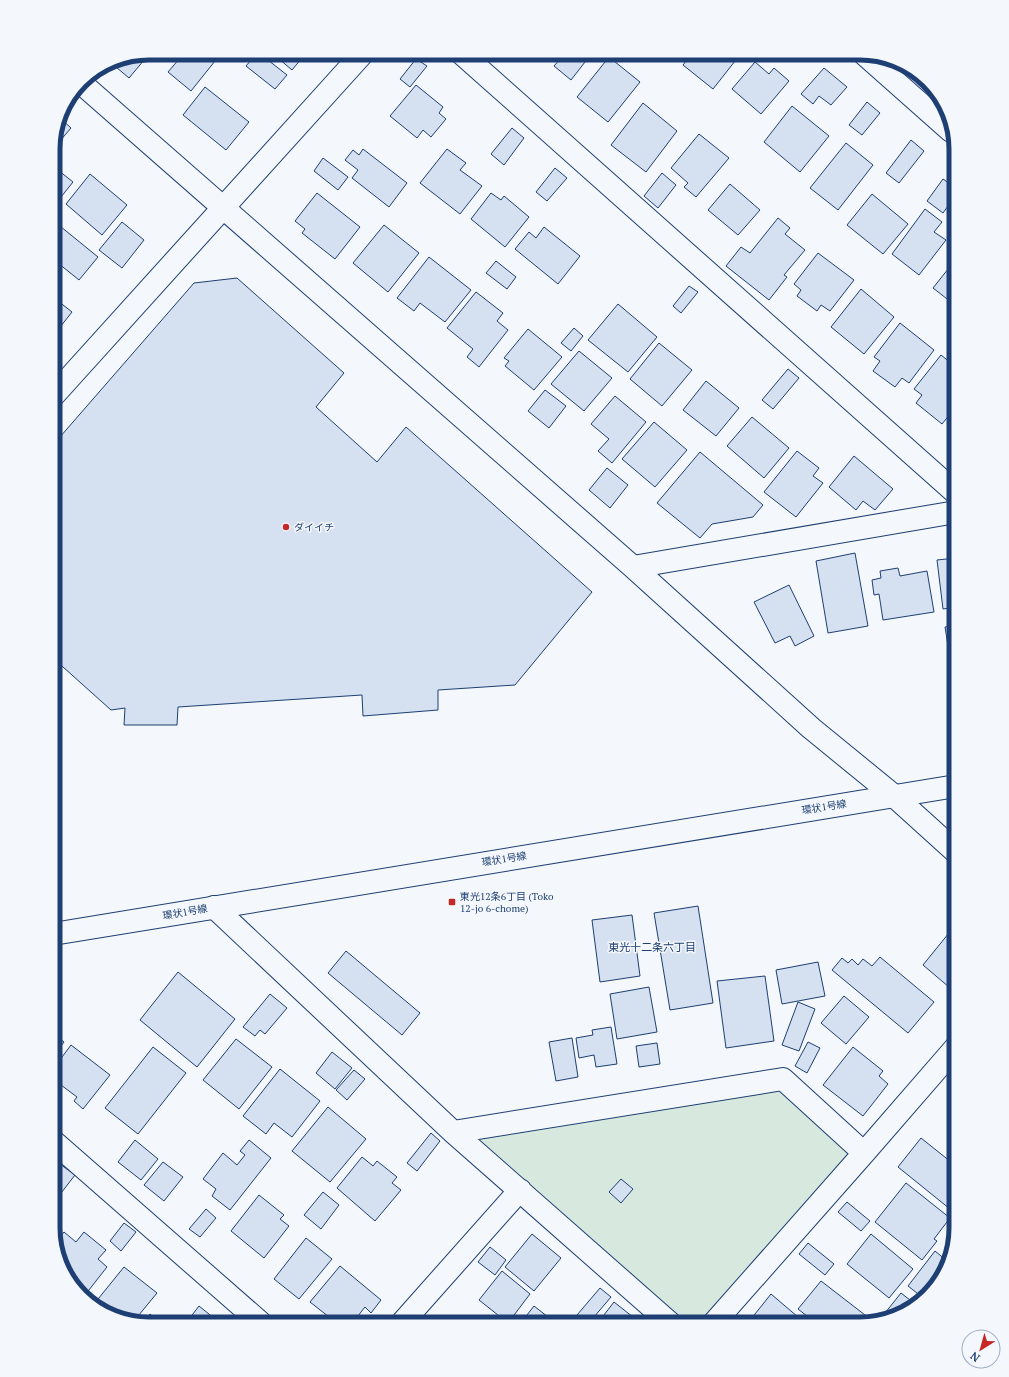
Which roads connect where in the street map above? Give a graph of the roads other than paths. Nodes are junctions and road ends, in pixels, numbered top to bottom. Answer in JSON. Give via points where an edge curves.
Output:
{"nodes":[{"id":1,"x":357,"y":60,"type":"edge"},
{"id":2,"x":469,"y":60,"type":"edge"},
{"id":3,"x":872,"y":61,"type":"edge"},
{"id":4,"x":85,"y":87,"type":"edge"},
{"id":5,"x":946,"y":127,"type":"edge"},
{"id":6,"x":223,"y":208,"type":"junction"},
{"id":7,"x":60,"y":388,"type":"edge"},
{"id":8,"x":949,"y":487,"type":"edge"},
{"id":9,"x":949,"y":513,"type":"edge"},
{"id":10,"x":633,"y":567,"type":"junction"},
{"id":11,"x":949,"y":787,"type":"edge"},
{"id":12,"x":893,"y":796,"type":"junction"},
{"id":13,"x":949,"y":846,"type":"edge"},
{"id":14,"x":214,"y":907,"type":"junction"},
{"id":15,"x":60,"y":933,"type":"edge"},
{"id":16,"x":949,"y":1055,"type":"edge"},
{"id":17,"x":453,"y":1132,"type":"junction"},
{"id":18,"x":60,"y":1146,"type":"edge"},
{"id":19,"x":864,"y":1153,"type":"junction"},
{"id":20,"x":520,"y":1190,"type":"junction"},
{"id":21,"x":254,"y":1317,"type":"edge"},
{"id":22,"x":407,"y":1317,"type":"edge"},
{"id":23,"x":663,"y":1317,"type":"edge"},
{"id":24,"x":719,"y":1317,"type":"edge"}],
"edges":[{"from":1,"to":6,"type":"street"},
{"from":2,"to":8,"type":"street"},
{"from":3,"to":5,"type":"street"},
{"from":4,"to":6,"type":"street"},
{"from":6,"to":7,"type":"street"},
{"from":6,"to":10,"type":"street"},
{"from":9,"to":10,"type":"street"},
{"from":10,"to":12,"type":"street","via":[[811,728]]},
{"from":11,"to":12,"type":"street","name":"環状1号線"},
{"from":12,"to":13,"type":"street"},
{"from":12,"to":14,"type":"street","name":"環状1号線"},
{"from":14,"to":15,"type":"street","name":"環状1号線"},
{"from":14,"to":17,"type":"street"},
{"from":16,"to":19,"type":"street"},
{"from":17,"to":19,"type":"street","via":[[783,1080]]},
{"from":17,"to":20,"type":"street"},
{"from":18,"to":21,"type":"street"},
{"from":19,"to":24,"type":"street"},
{"from":20,"to":22,"type":"street"},
{"from":20,"to":23,"type":"street"}]}
